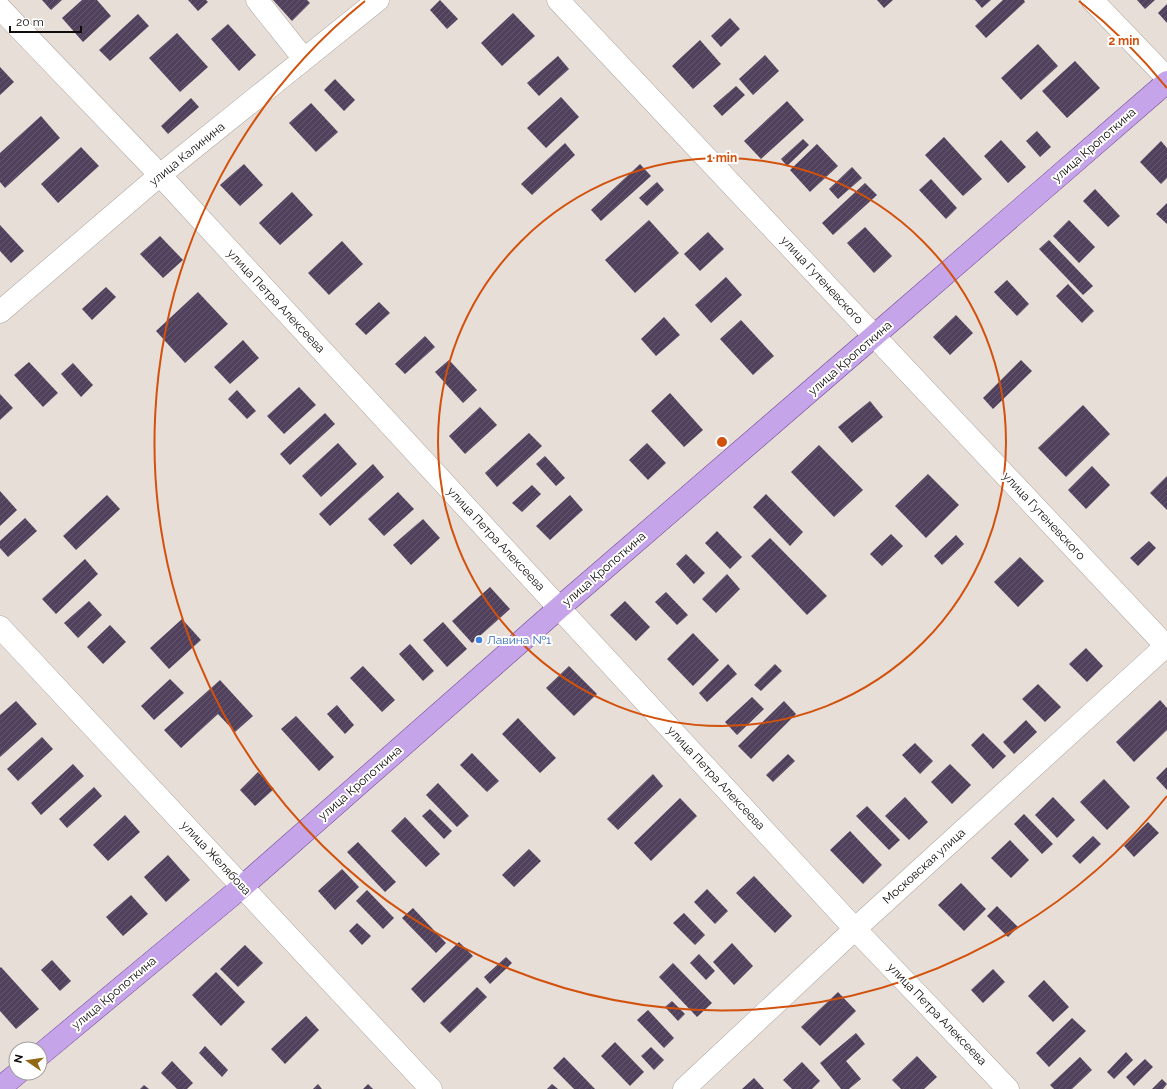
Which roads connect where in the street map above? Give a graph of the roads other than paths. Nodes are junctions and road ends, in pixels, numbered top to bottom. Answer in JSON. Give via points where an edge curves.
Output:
{"nodes":[{"id":1,"x":256,"y":0,"type":"edge"},
{"id":2,"x":378,"y":0,"type":"edge"},
{"id":3,"x":558,"y":0,"type":"edge"},
{"id":4,"x":1092,"y":0,"type":"edge"},
{"id":5,"x":0,"y":8,"type":"edge"},
{"id":6,"x":304,"y":59,"type":"junction"},
{"id":7,"x":1167,"y":78,"type":"edge"},
{"id":8,"x":1167,"y":82,"type":"edge"},
{"id":9,"x":160,"y":175,"type":"junction"},
{"id":10,"x":0,"y":312,"type":"edge"},
{"id":11,"x":874,"y":336,"type":"junction"},
{"id":12,"x":559,"y":608,"type":"junction"},
{"id":13,"x":0,"y":627,"type":"edge"},
{"id":14,"x":1167,"y":646,"type":"edge"},
{"id":15,"x":242,"y":887,"type":"junction"},
{"id":16,"x":855,"y":929,"type":"junction"},
{"id":17,"x":48,"y":1048,"type":"edge"},
{"id":18,"x":8,"y":1081,"type":"edge"},
{"id":19,"x":0,"y":1088,"type":"edge"},
{"id":20,"x":431,"y":1089,"type":"edge"},
{"id":21,"x":684,"y":1089,"type":"edge"},
{"id":22,"x":1008,"y":1089,"type":"edge"}],
"edges":[{"from":1,"to":6,"type":"street"},
{"from":2,"to":6,"type":"street","name":"улица Калинина"},
{"from":3,"to":11,"type":"street","name":"улица Гутеневского"},
{"from":4,"to":7,"type":"street"},
{"from":5,"to":9,"type":"street","name":"улица Петра Алексеева"},
{"from":6,"to":9,"type":"street","name":"улица Калинина"},
{"from":8,"to":11,"type":"main road","name":"улица Кропоткина"},
{"from":9,"to":10,"type":"street","name":"улица Калинина"},
{"from":9,"to":12,"type":"street","name":"улица Петра Алексеева"},
{"from":11,"to":12,"type":"main road","name":"улица Кропоткина"},
{"from":11,"to":14,"type":"street","name":"улица Гутеневского"},
{"from":12,"to":15,"type":"main road","name":"улица Кропоткина"},
{"from":12,"to":16,"type":"street","name":"улица Петра Алексеева"},
{"from":13,"to":15,"type":"street","name":"улица Желябова"},
{"from":14,"to":16,"type":"street","name":"Московская улица"},
{"from":15,"to":17,"type":"main road","name":"улица Кропоткина"},
{"from":15,"to":20,"type":"street","name":"улица Желябова"},
{"from":16,"to":21,"type":"street","name":"Московская улица"},
{"from":16,"to":22,"type":"street","name":"улица Петра Алексеева"},
{"from":18,"to":19,"type":"main road"}]}
